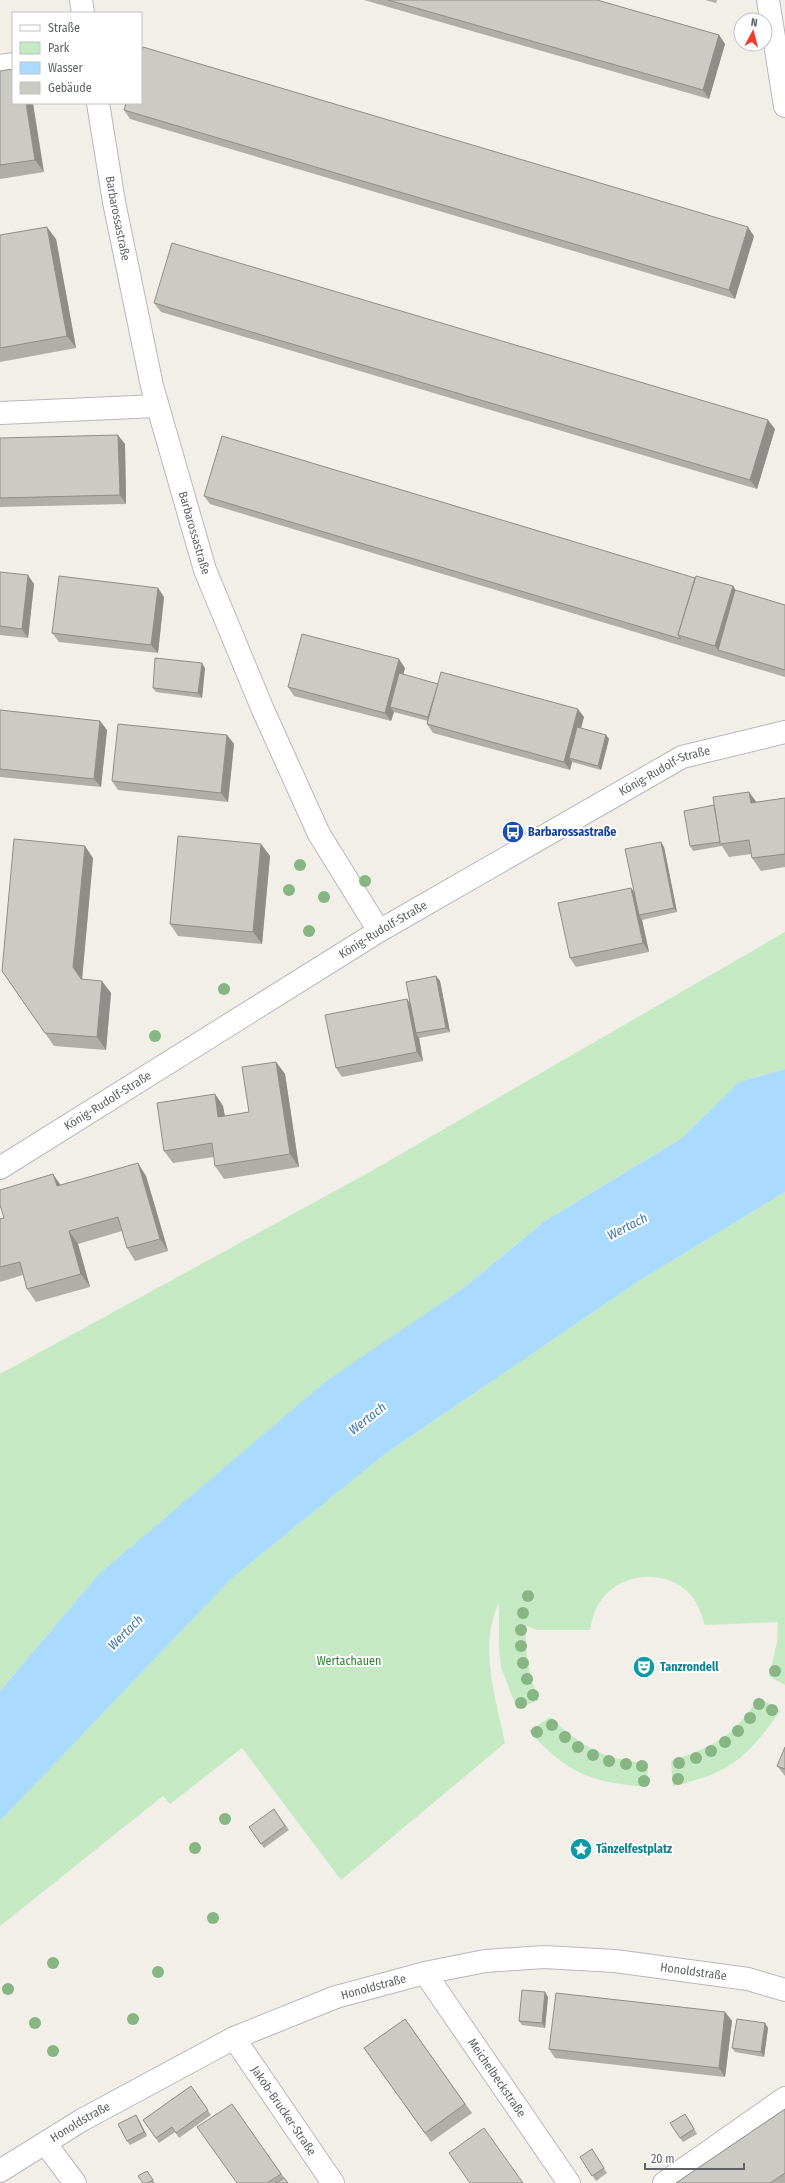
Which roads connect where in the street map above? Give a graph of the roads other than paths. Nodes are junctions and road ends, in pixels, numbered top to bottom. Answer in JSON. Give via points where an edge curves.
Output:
{"nodes":[{"id":1,"x":81,"y":0,"type":"edge"},
{"id":2,"x":768,"y":0,"type":"edge"},
{"id":3,"x":83,"y":12,"type":"edge"},
{"id":4,"x":12,"y":64,"type":"edge"},
{"id":5,"x":0,"y":66,"type":"edge"},
{"id":6,"x":98,"y":104,"type":"edge"},
{"id":7,"x":785,"y":106,"type":"edge"},
{"id":8,"x":158,"y":406,"type":"junction"},
{"id":9,"x":1,"y":413,"type":"dead end"},
{"id":10,"x":785,"y":732,"type":"edge"},
{"id":11,"x":379,"y":931,"type":"junction"},
{"id":12,"x":0,"y":1168,"type":"edge"},
{"id":13,"x":425,"y":1972,"type":"junction"},
{"id":14,"x":785,"y":1990,"type":"edge"},
{"id":15,"x":234,"y":2038,"type":"junction"},
{"id":16,"x":785,"y":2098,"type":"edge"},
{"id":17,"x":45,"y":2143,"type":"junction"},
{"id":18,"x":0,"y":2171,"type":"edge"},
{"id":19,"x":75,"y":2183,"type":"edge"},
{"id":20,"x":333,"y":2183,"type":"edge"},
{"id":21,"x":569,"y":2183,"type":"edge"},
{"id":22,"x":664,"y":2183,"type":"edge"}],
"edges":[{"from":1,"to":3,"type":"street"},
{"from":2,"to":7,"type":"street"},
{"from":4,"to":5,"type":"street"},
{"from":6,"to":8,"type":"street","name":"Barbarossastraße","via":[[116,210]]},
{"from":8,"to":9,"type":"street"},
{"from":8,"to":11,"type":"street","name":"Barbarossastraße","via":[[205,570],[260,703],[319,834]]},
{"from":10,"to":11,"type":"street","name":"König-Rudolf-Straße","via":[[682,756]]},
{"from":11,"to":12,"type":"street","name":"König-Rudolf-Straße"},
{"from":13,"to":14,"type":"street","name":"Honoldstraße","via":[[485,1961],[544,1957],[615,1961],[748,1979]]},
{"from":13,"to":15,"type":"street","name":"Honoldstraße","via":[[336,1997]]},
{"from":13,"to":21,"type":"street","name":"Meichelbeckstraße"},
{"from":15,"to":17,"type":"street","name":"Honoldstraße","via":[[82,2120]]},
{"from":15,"to":20,"type":"street","name":"Jakob-Brucker-Straße"},
{"from":16,"to":22,"type":"street"},
{"from":17,"to":18,"type":"street","name":"Honoldstraße"},
{"from":17,"to":19,"type":"street"}]}
